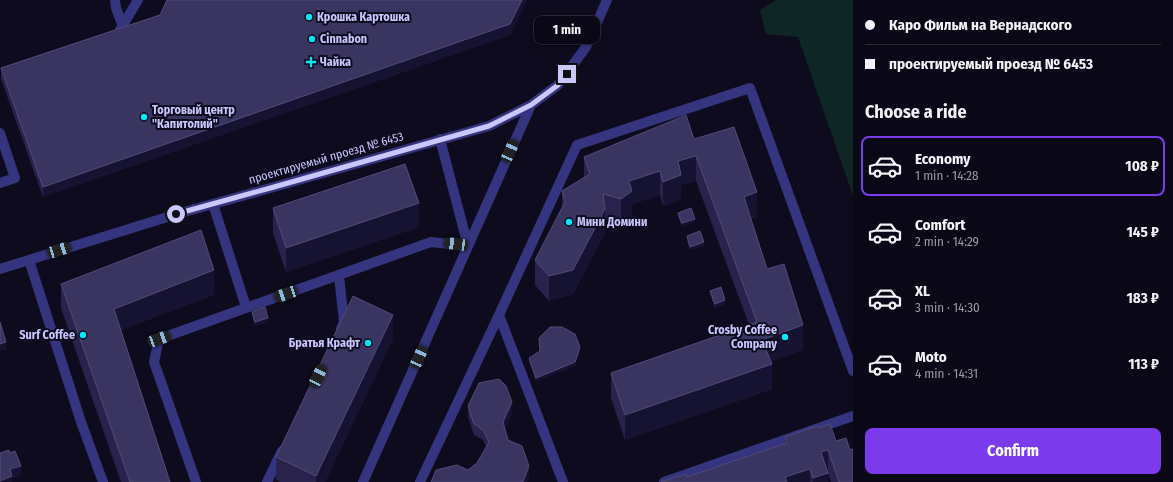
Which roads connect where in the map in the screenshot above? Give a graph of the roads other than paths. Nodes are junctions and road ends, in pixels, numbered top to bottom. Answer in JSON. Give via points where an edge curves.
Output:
{"nodes":[{"id":1,"x":115,"y":0,"type":"edge"},
{"id":2,"x":138,"y":0,"type":"edge"},
{"id":3,"x":607,"y":0,"type":"edge"},
{"id":4,"x":115,"y":39,"type":"edge"},
{"id":5,"x":131,"y":49,"type":"edge"},
{"id":6,"x":531,"y":105,"type":"junction"},
{"id":7,"x":0,"y":132,"type":"edge"},
{"id":8,"x":440,"y":138,"type":"junction"},
{"id":9,"x":0,"y":183,"type":"edge"},
{"id":10,"x":213,"y":204,"type":"junction"},
{"id":11,"x":468,"y":246,"type":"junction"},
{"id":12,"x":29,"y":260,"type":"junction"},
{"id":13,"x":0,"y":269,"type":"edge"},
{"id":14,"x":339,"y":276,"type":"junction"},
{"id":15,"x":246,"y":307,"type":"junction"},
{"id":16,"x":499,"y":315,"type":"junction"},
{"id":17,"x":337,"y":336,"type":"edge"},
{"id":18,"x":853,"y":371,"type":"edge"},
{"id":19,"x":853,"y":416,"type":"edge"},
{"id":20,"x":287,"y":440,"type":"edge"},
{"id":21,"x":103,"y":482,"type":"edge"},
{"id":22,"x":196,"y":482,"type":"edge"},
{"id":23,"x":267,"y":482,"type":"edge"},
{"id":24,"x":363,"y":482,"type":"edge"},
{"id":25,"x":420,"y":482,"type":"edge"},
{"id":26,"x":563,"y":482,"type":"edge"},
{"id":27,"x":664,"y":482,"type":"edge"}],
"edges":[{"from":1,"to":5,"type":"street"},
{"from":2,"to":4,"type":"street"},
{"from":3,"to":6,"type":"street","name":"проектируемый проезд № 6453","via":[[586,47],[558,85]]},
{"from":6,"to":8,"type":"street","name":"проектируемый проезд № 6453","via":[[489,126]]},
{"from":6,"to":11,"type":"street"},
{"from":7,"to":9,"type":"street","via":[[15,178]]},
{"from":8,"to":10,"type":"street","name":"проектируемый проезд № 6453"},
{"from":8,"to":11,"type":"street"},
{"from":10,"to":12,"type":"street","name":"проектируемый проезд № 6453"},
{"from":10,"to":15,"type":"street"},
{"from":11,"to":14,"type":"street","via":[[431,242]]},
{"from":11,"to":24,"type":"street"},
{"from":12,"to":13,"type":"street","name":"проектируемый проезд № 6453"},
{"from":12,"to":21,"type":"street"},
{"from":14,"to":15,"type":"street"},
{"from":14,"to":17,"type":"street","via":[[344,322]]},
{"from":15,"to":22,"type":"street","via":[[159,339],[154,362]]},
{"from":16,"to":18,"type":"street","via":[[577,145],[750,88]]},
{"from":16,"to":25,"type":"street"},
{"from":16,"to":26,"type":"street"},
{"from":19,"to":27,"type":"street"},
{"from":20,"to":23,"type":"street"}]}
